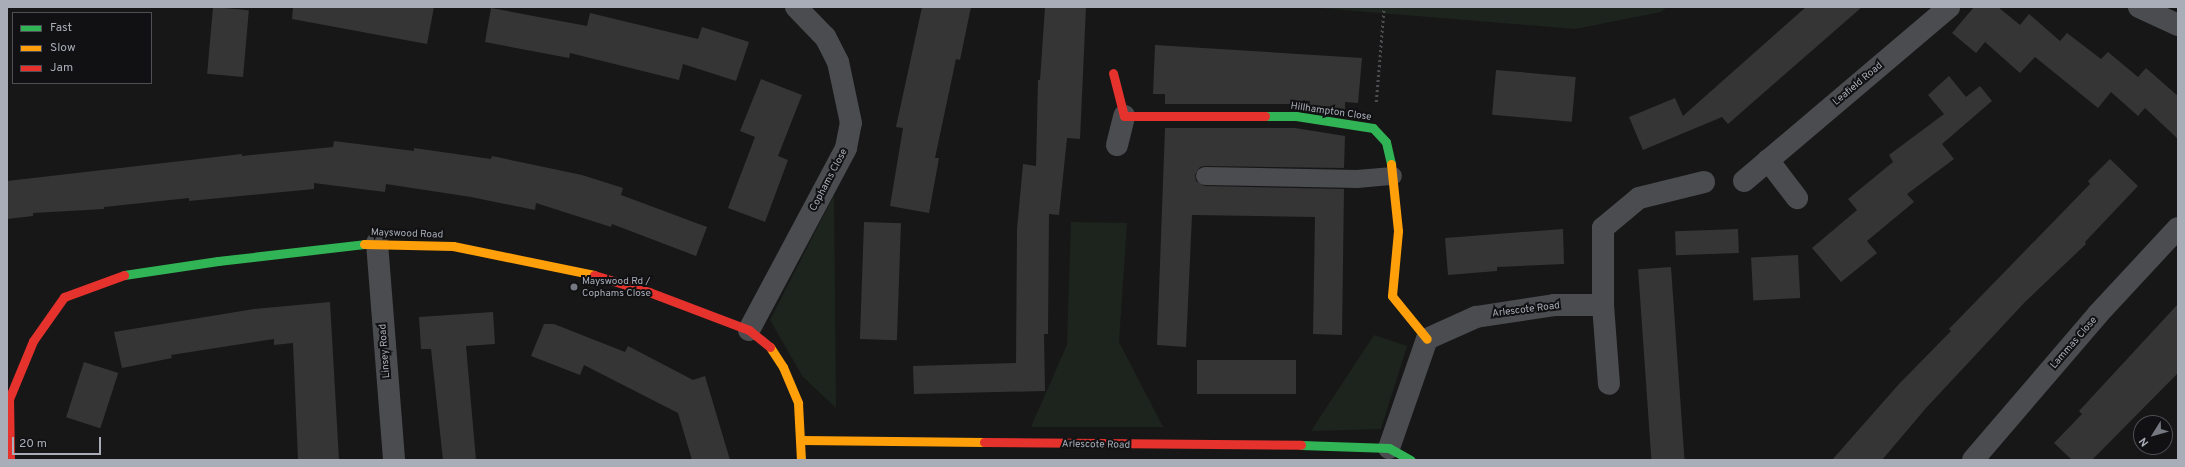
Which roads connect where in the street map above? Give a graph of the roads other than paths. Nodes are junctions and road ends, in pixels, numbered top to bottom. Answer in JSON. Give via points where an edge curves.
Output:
{"nodes":[{"id":1,"x":796,"y":7,"type":"edge"},
{"id":2,"x":1949,"y":7,"type":"edge"},
{"id":3,"x":2139,"y":7,"type":"edge"},
{"id":4,"x":2178,"y":24,"type":"edge"},
{"id":5,"x":1113,"y":73,"type":"dead end"},
{"id":6,"x":1124,"y":116,"type":"junction"},
{"id":7,"x":1117,"y":146,"type":"dead end"},
{"id":8,"x":1768,"y":160,"type":"junction"},
{"id":9,"x":1205,"y":176,"type":"dead end"},
{"id":10,"x":1392,"y":176,"type":"junction"},
{"id":11,"x":1744,"y":181,"type":"dead end"},
{"id":12,"x":1704,"y":182,"type":"dead end"},
{"id":13,"x":1797,"y":198,"type":"dead end"},
{"id":14,"x":2178,"y":228,"type":"edge"},
{"id":15,"x":377,"y":243,"type":"junction"},
{"id":16,"x":1602,"y":305,"type":"junction"},
{"id":17,"x":749,"y":330,"type":"junction"},
{"id":18,"x":1427,"y":339,"type":"junction"},
{"id":19,"x":1609,"y":384,"type":"dead end"},
{"id":20,"x":802,"y":440,"type":"junction"},
{"id":21,"x":1389,"y":448,"type":"junction"},
{"id":22,"x":10,"y":460,"type":"edge"},
{"id":23,"x":394,"y":460,"type":"edge"},
{"id":24,"x":802,"y":460,"type":"edge"},
{"id":25,"x":1410,"y":460,"type":"edge"},
{"id":26,"x":1973,"y":460,"type":"edge"}],
"edges":[{"from":1,"to":17,"type":"street","name":"Cophams Close","via":[[825,37],[838,62],[851,123],[846,148]]},
{"from":2,"to":8,"type":"street","name":"Leafield Road"},
{"from":3,"to":4,"type":"street"},
{"from":5,"to":6,"type":"street"},
{"from":6,"to":7,"type":"street"},
{"from":6,"to":10,"type":"street","name":"Hillhampton Close","via":[[1296,116],[1374,128],[1386,142]]},
{"from":8,"to":11,"type":"street","name":"Leafield Road"},
{"from":8,"to":13,"type":"street"},
{"from":9,"to":10,"type":"lane","via":[[1357,179]]},
{"from":10,"to":18,"type":"street","name":"Hillhampton Close","via":[[1398,231],[1392,296]]},
{"from":12,"to":16,"type":"street","via":[[1639,198],[1603,228]]},
{"from":14,"to":26,"type":"street","name":"Lammas Close","via":[[2098,314]]},
{"from":15,"to":17,"type":"street","name":"Mayswood Road","via":[[453,246],[580,271],[649,292]]},
{"from":15,"to":22,"type":"street","name":"Mayswood Road","via":[[218,260],[124,275],[64,297],[33,341],[9,400]]},
{"from":15,"to":23,"type":"street","name":"Linsey Road"},
{"from":16,"to":18,"type":"street","name":"Arlescote Road","via":[[1554,305],[1476,317]]},
{"from":16,"to":19,"type":"street"},
{"from":17,"to":20,"type":"street","name":"Mayswood Road","via":[[770,347],[783,367],[798,403]]},
{"from":18,"to":21,"type":"street"},
{"from":20,"to":21,"type":"street","name":"Arlescote Road"},
{"from":20,"to":24,"type":"street","name":"Mayswood Road"},
{"from":21,"to":25,"type":"street","name":"Arlescote Road"}]}
